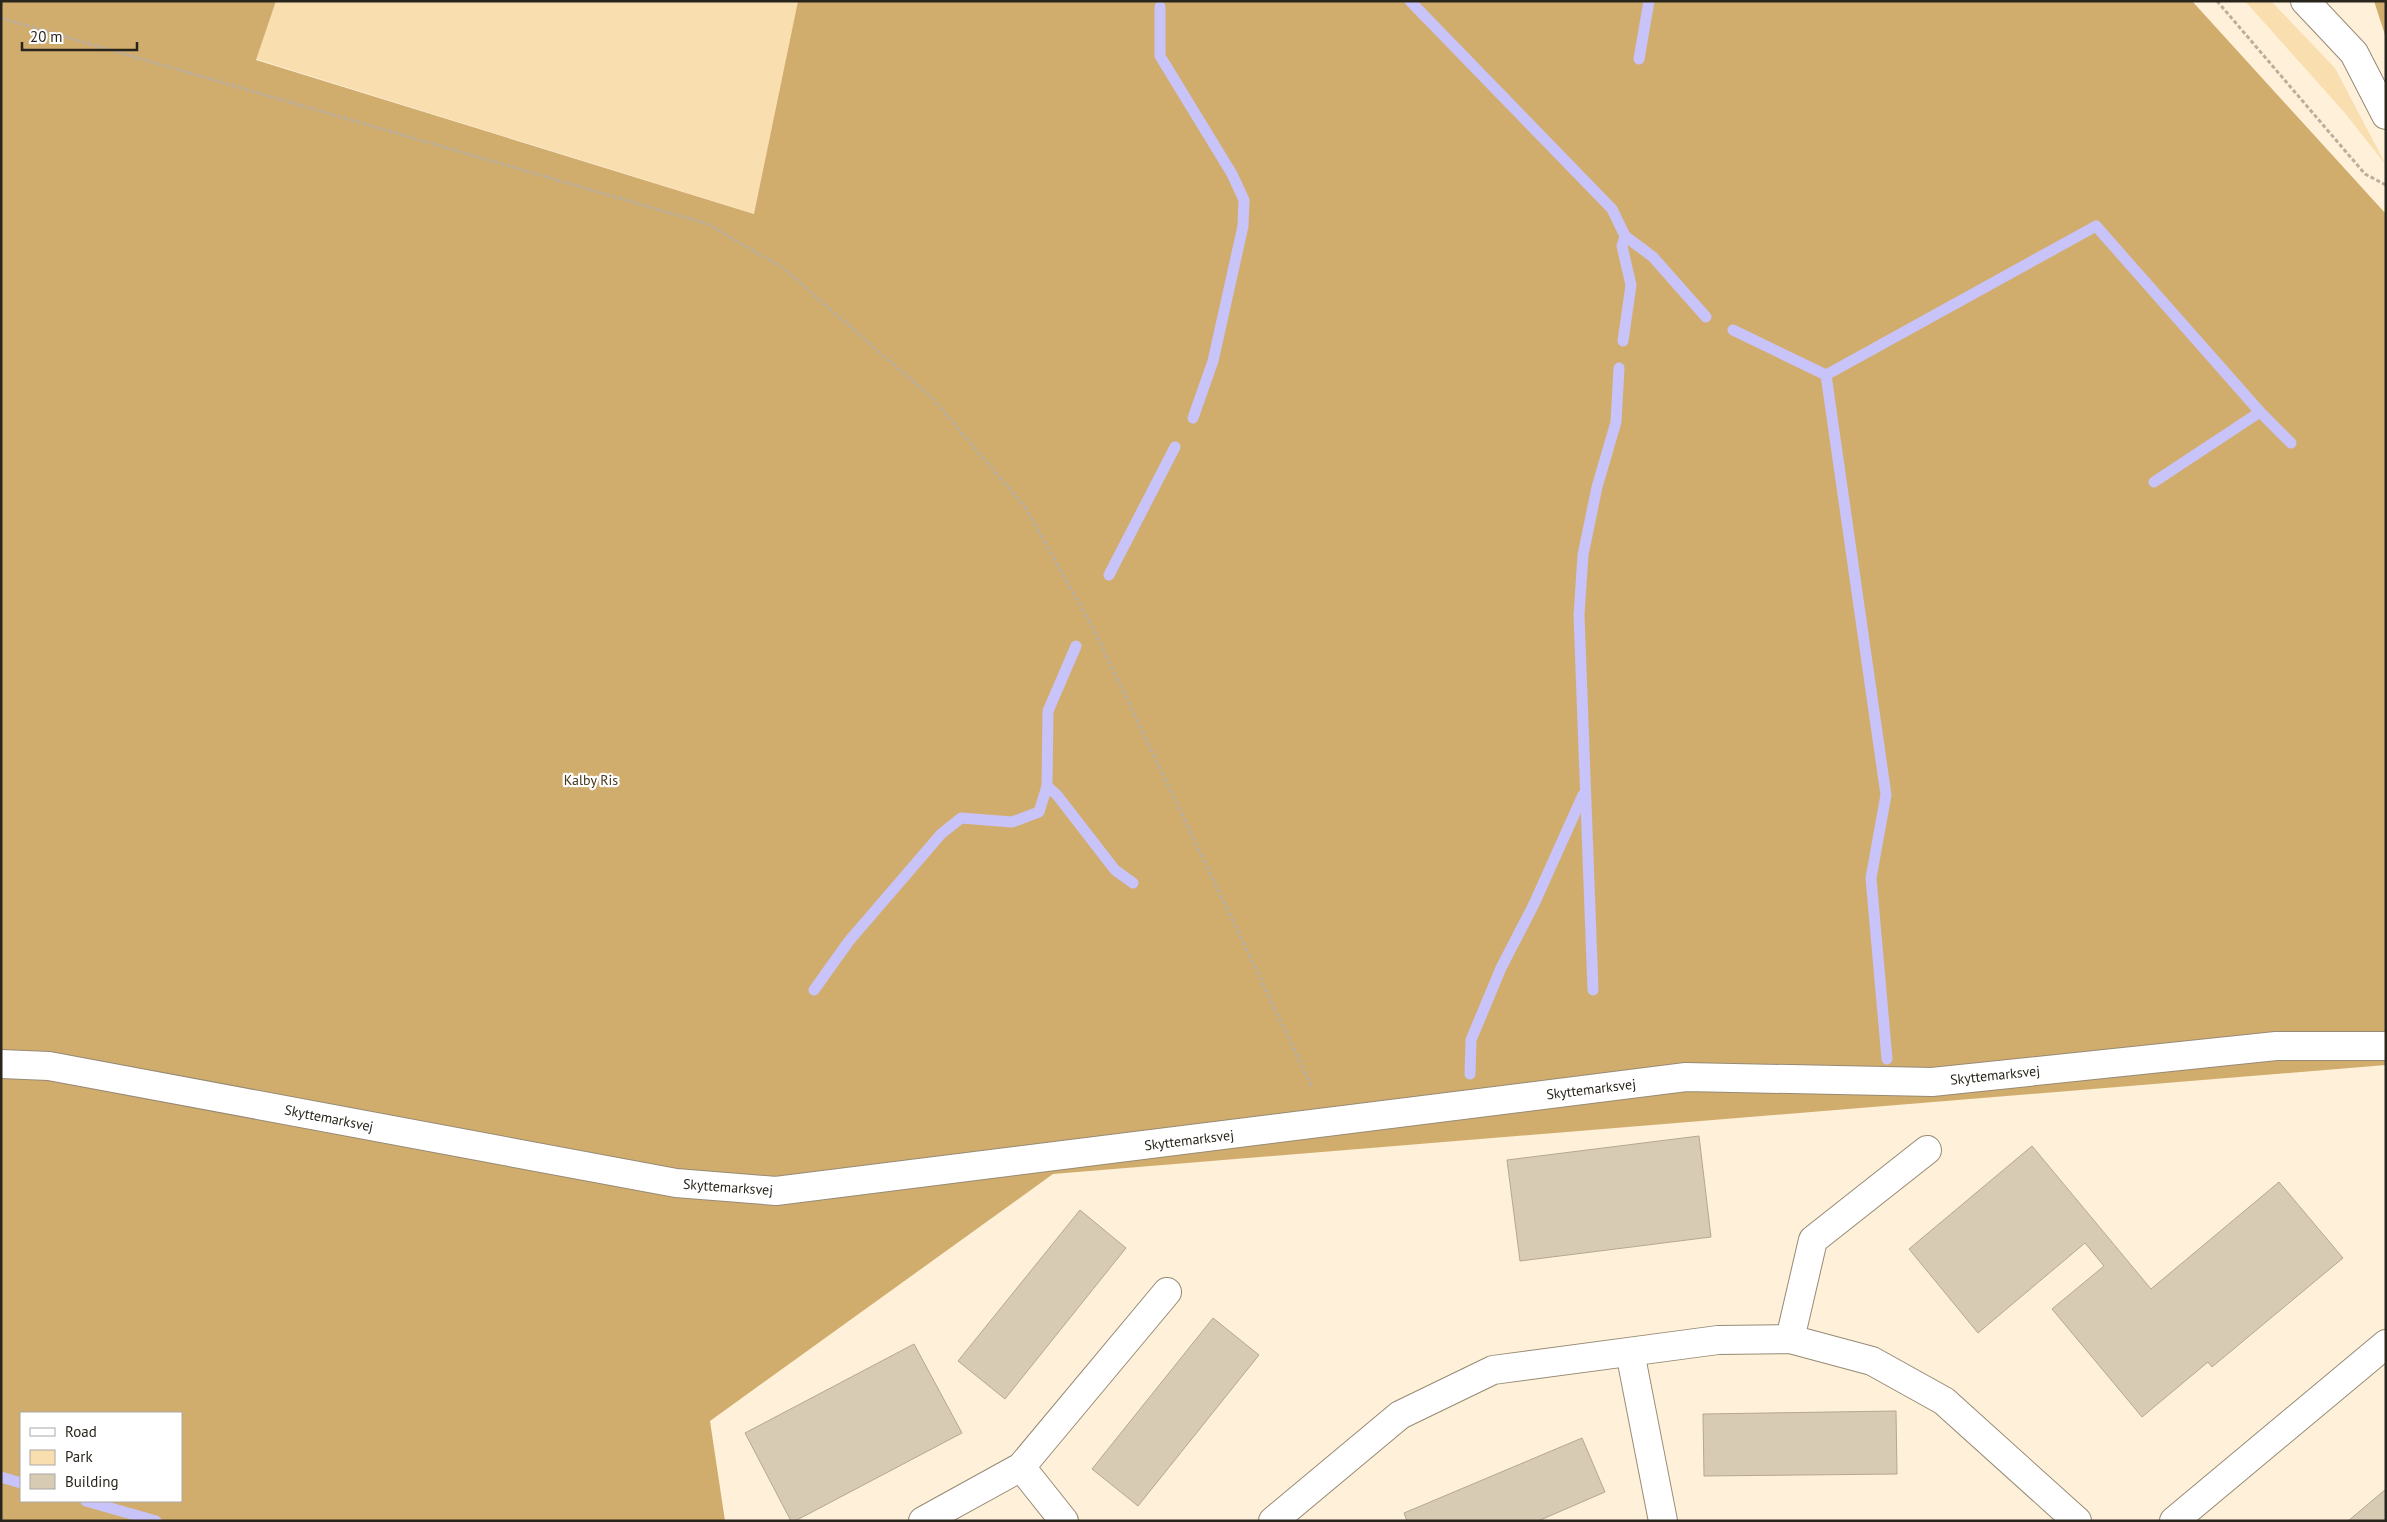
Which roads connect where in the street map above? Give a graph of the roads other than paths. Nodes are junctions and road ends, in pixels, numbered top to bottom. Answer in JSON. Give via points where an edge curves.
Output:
{"nodes":[{"id":1,"x":2305,"y":1,"type":"edge"},
{"id":2,"x":2386,"y":115,"type":"edge"},
{"id":3,"x":2386,"y":1046,"type":"edge"},
{"id":4,"x":1,"y":1064,"type":"edge"},
{"id":5,"x":1927,"y":1150,"type":"dead end"},
{"id":6,"x":1167,"y":1292,"type":"dead end"},
{"id":7,"x":1790,"y":1339,"type":"junction"},
{"id":8,"x":2386,"y":1344,"type":"edge"},
{"id":9,"x":1630,"y":1352,"type":"junction"},
{"id":10,"x":1021,"y":1467,"type":"junction"},
{"id":11,"x":923,"y":1521,"type":"edge"},
{"id":12,"x":1064,"y":1521,"type":"edge"},
{"id":13,"x":1273,"y":1521,"type":"edge"},
{"id":14,"x":1663,"y":1521,"type":"edge"},
{"id":15,"x":2076,"y":1521,"type":"edge"},
{"id":16,"x":2174,"y":1521,"type":"edge"}],
"edges":[{"from":1,"to":2,"type":"street","via":[[2354,53]]},
{"from":3,"to":4,"type":"street","name":"Skyttemarksvej","via":[[2276,1046],[1932,1082],[1686,1077],[776,1191],[676,1183],[49,1066]]},
{"from":5,"to":7,"type":"street","via":[[1813,1240]]},
{"from":6,"to":10,"type":"street"},
{"from":7,"to":9,"type":"street","via":[[1718,1340]]},
{"from":7,"to":15,"type":"street","via":[[1872,1361],[1944,1401]]},
{"from":8,"to":16,"type":"street"},
{"from":9,"to":13,"type":"street","via":[[1493,1370],[1400,1415]]},
{"from":9,"to":14,"type":"street"},
{"from":10,"to":11,"type":"street"},
{"from":10,"to":12,"type":"street"}]}
